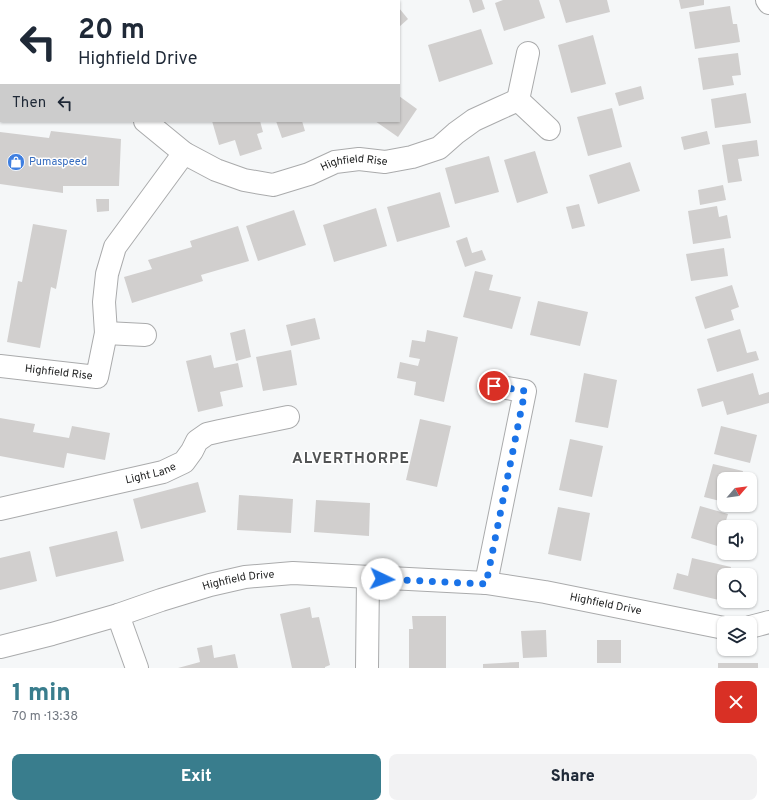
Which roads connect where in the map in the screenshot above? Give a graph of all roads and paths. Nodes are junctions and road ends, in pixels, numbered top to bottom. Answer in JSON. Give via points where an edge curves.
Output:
{"nodes":[{"id":1,"x":767,"y":0,"type":"edge"},
{"id":2,"x":769,"y":3,"type":"edge"},
{"id":3,"x":528,"y":53,"type":"dead end"},
{"id":4,"x":518,"y":100,"type":"junction"},
{"id":5,"x":146,"y":122,"type":"edge"},
{"id":6,"x":549,"y":129,"type":"dead end"},
{"id":7,"x":184,"y":153,"type":"junction"},
{"id":8,"x":106,"y":333,"type":"junction"},
{"id":9,"x":145,"y":335,"type":"dead end"},
{"id":10,"x":0,"y":366,"type":"edge"},
{"id":11,"x":494,"y":386,"type":"dead end"},
{"id":12,"x":288,"y":417,"type":"dead end"},
{"id":13,"x":0,"y":509,"type":"edge"},
{"id":14,"x":368,"y":578,"type":"junction"},
{"id":15,"x":486,"y":584,"type":"junction"},
{"id":16,"x":118,"y":615,"type":"junction"},
{"id":17,"x":769,"y":622,"type":"edge"},
{"id":18,"x":757,"y":625,"type":"edge"},
{"id":19,"x":717,"y":627,"type":"edge"},
{"id":20,"x":0,"y":647,"type":"edge"},
{"id":21,"x":137,"y":668,"type":"edge"},
{"id":22,"x":367,"y":668,"type":"edge"}],
"edges":[{"from":1,"to":2,"type":"street"},
{"from":3,"to":4,"type":"street"},
{"from":4,"to":6,"type":"street"},
{"from":4,"to":7,"type":"street","name":"Highfield Rise","via":[[474,120],[439,148],[385,162],[359,159],[335,162],[309,174],[273,185],[244,180],[216,170]]},
{"from":5,"to":7,"type":"street","name":"Highfield Rise"},
{"from":7,"to":8,"type":"street","name":"Highfield Rise","via":[[115,247],[107,274],[104,302]]},
{"from":8,"to":9,"type":"street"},
{"from":8,"to":10,"type":"street","name":"Highfield Rise","via":[[97,376]]},
{"from":11,"to":15,"type":"street","via":[[525,391]]},
{"from":12,"to":13,"type":"street","name":"Light Lane","via":[[207,434],[197,441],[184,462],[163,472]]},
{"from":14,"to":15,"type":"street","name":"Highfield Drive"},
{"from":14,"to":16,"type":"street","name":"Highfield Drive","via":[[293,573],[245,578],[210,585]]},
{"from":14,"to":22,"type":"street"},
{"from":15,"to":19,"type":"street","name":"Highfield Drive","via":[[545,592]]},
{"from":16,"to":20,"type":"street","name":"Highfield Drive"},
{"from":16,"to":21,"type":"street"},
{"from":17,"to":18,"type":"street"}]}
